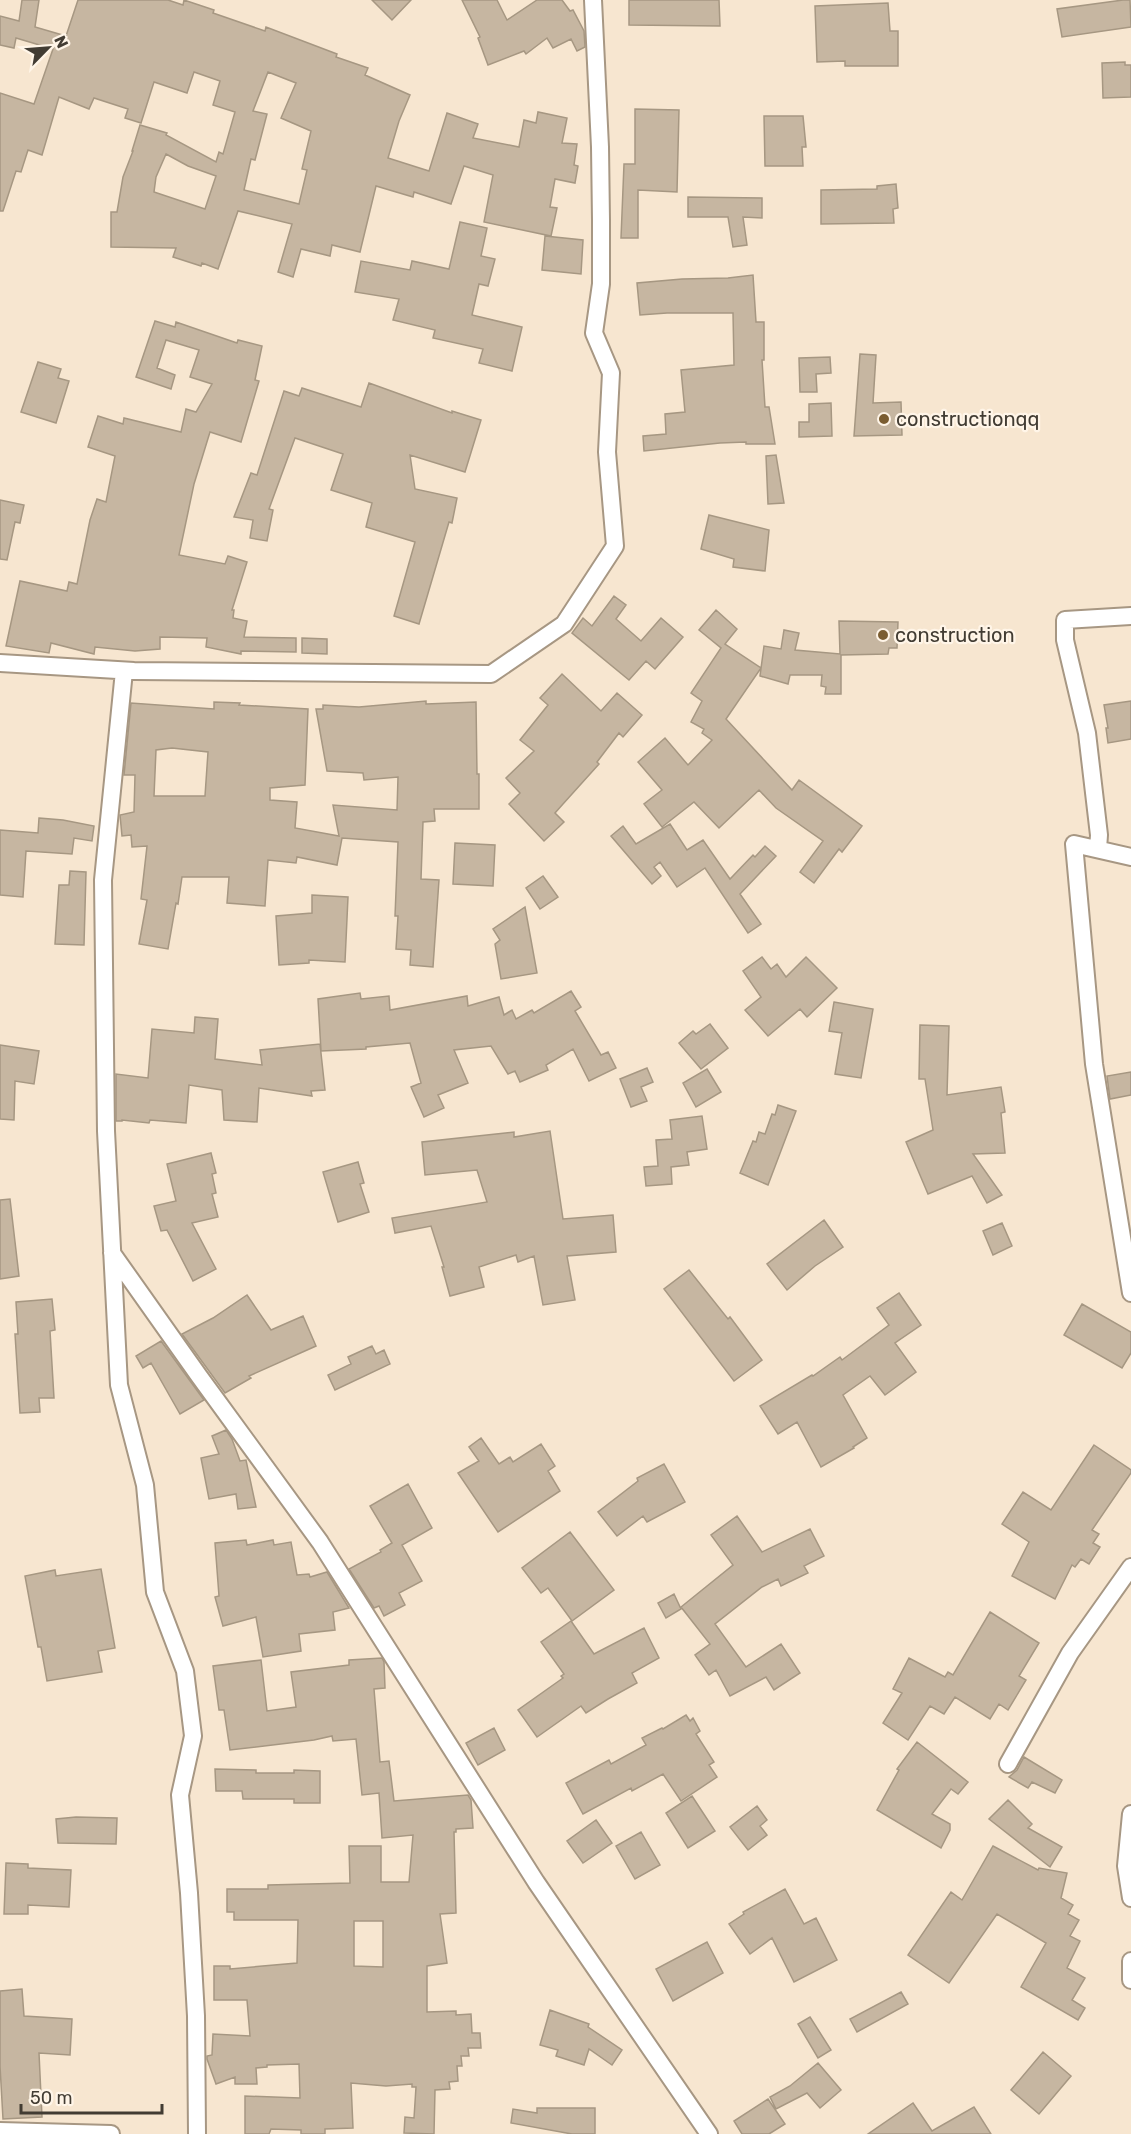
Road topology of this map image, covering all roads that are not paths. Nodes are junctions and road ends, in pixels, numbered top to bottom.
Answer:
1 (593, 0) edge
2 (1131, 616) edge
3 (0, 663) edge
4 (124, 671) junction
5 (1098, 849) junction
6 (1131, 857) edge
7 (112, 1252) junction
8 (1131, 1293) edge
9 (1131, 1567) edge
10 (1008, 1764) dead end
11 (1131, 1814) edge
12 (1131, 1898) edge
13 (1131, 1961) edge
14 (1131, 1975) edge
15 (1131, 1980) edge
16 (0, 2131) edge
17 (111, 2134) edge
18 (197, 2134) edge
19 (709, 2134) edge

1 - 4 street
2 - 5 street
3 - 4 street
4 - 7 street
5 - 6 street
5 - 8 street
7 - 18 street
7 - 19 street
9 - 10 street
11 - 12 street
13 - 14 street
14 - 15 street
16 - 17 street

